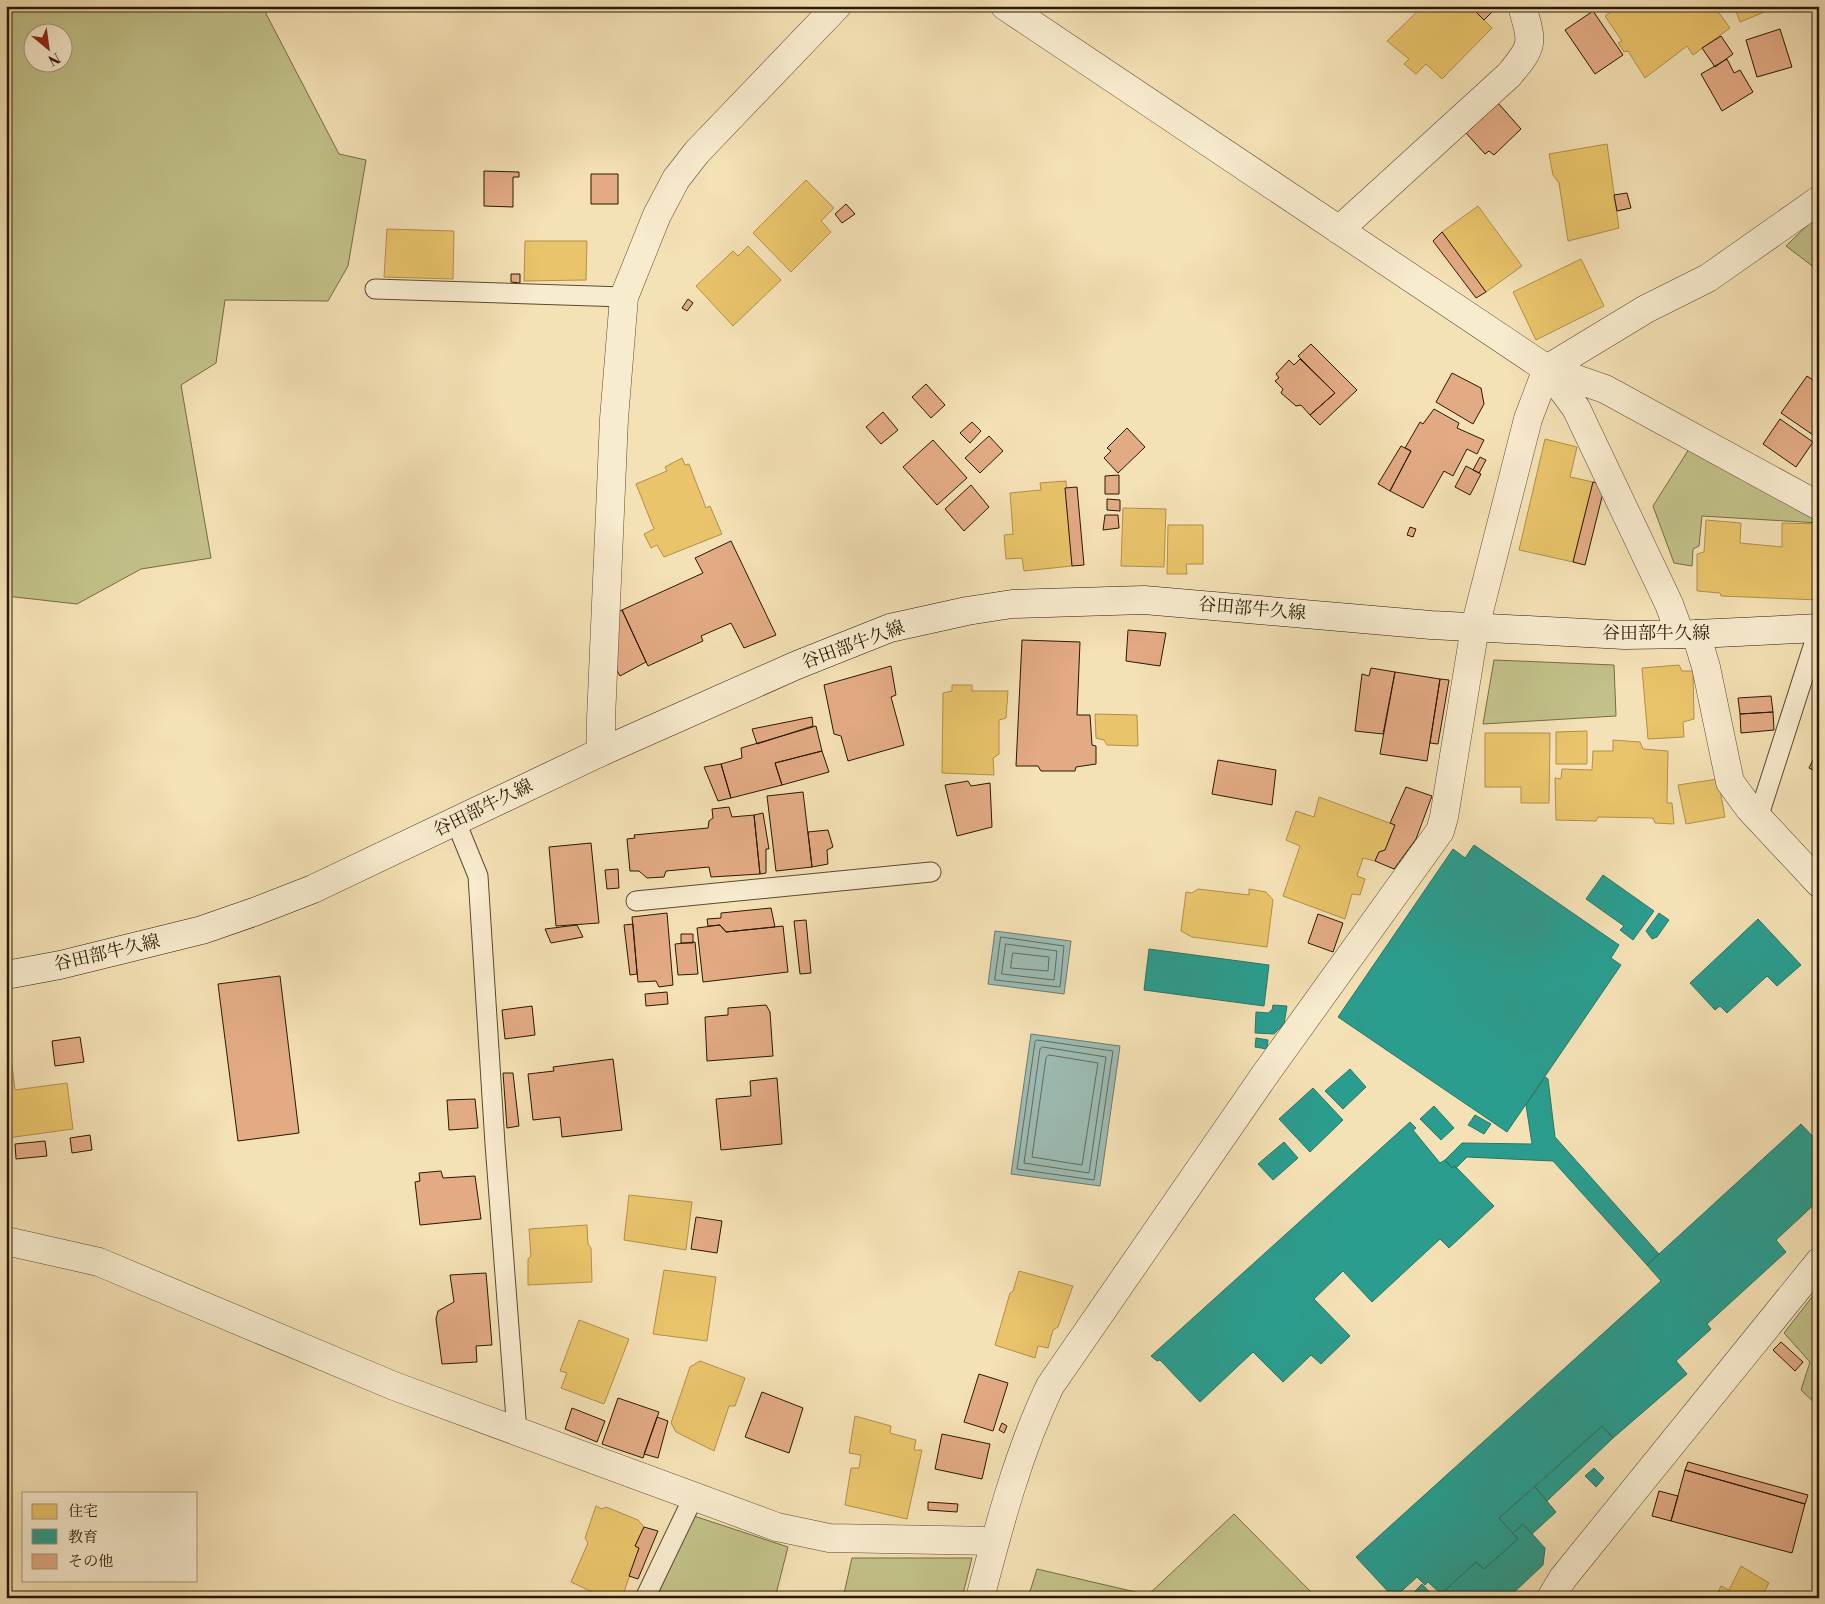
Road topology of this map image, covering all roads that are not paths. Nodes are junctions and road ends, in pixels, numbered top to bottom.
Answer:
1 (837, 6) edge
2 (1005, 6) edge
3 (1522, 6) edge
4 (1819, 200) edge
5 (1339, 230) junction
6 (375, 289) dead end
7 (624, 297) junction
8 (1547, 369) junction
9 (1819, 506) edge
10 (1475, 628) junction
11 (1819, 628) edge
12 (1688, 634) junction
13 (601, 752) junction
14 (1758, 818) junction
15 (456, 822) junction
16 (931, 872) dead end
17 (1819, 883) edge
18 (636, 900) dead end
19 (6, 975) edge
20 (6, 1241) edge
21 (1819, 1262) edge
22 (518, 1432) junction
23 (694, 1496) junction
24 (995, 1541) junction
25 (645, 1598) edge
26 (980, 1598) edge
27 (1551, 1598) edge

1 - 7 street
2 - 5 street
3 - 5 street
4 - 8 street
5 - 8 street
6 - 7 lane
7 - 13 street
8 - 9 street
8 - 10 street
8 - 12 street
10 - 12 street, 谷田部牛久線
10 - 13 street, 谷田部牛久線
10 - 24 street
11 - 12 street, 谷田部牛久線
11 - 14 lane
12 - 14 street
13 - 15 street, 谷田部牛久線
14 - 17 street
15 - 19 street, 谷田部牛久線
15 - 22 lane
16 - 18 lane
20 - 22 street
21 - 27 street
22 - 23 street
23 - 24 street
23 - 25 lane
24 - 26 street

